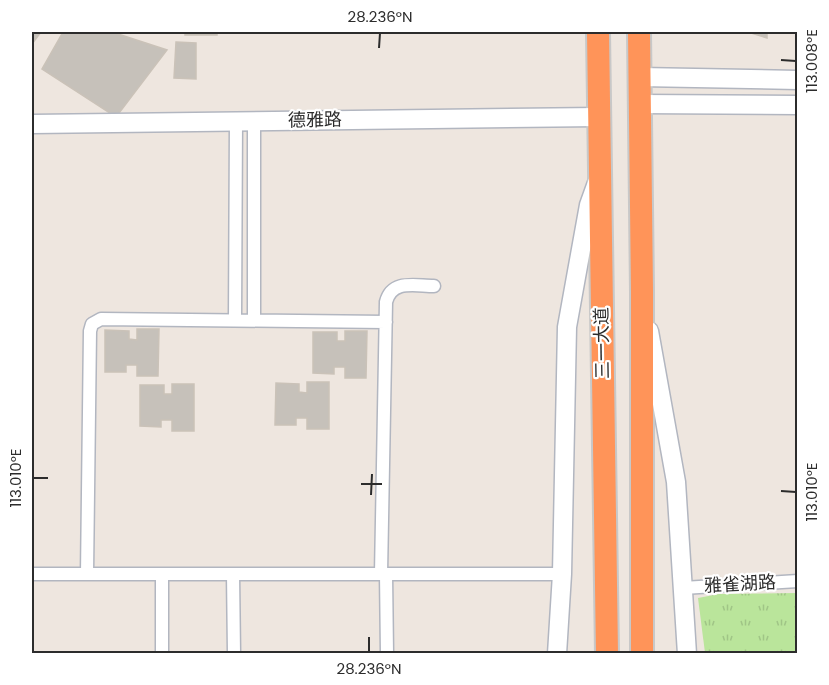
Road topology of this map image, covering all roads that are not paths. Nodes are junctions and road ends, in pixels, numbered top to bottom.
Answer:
1 (598, 32) edge
2 (639, 32) edge
3 (639, 77) junction
4 (798, 80) edge
5 (639, 104) junction
6 (798, 105) edge
7 (599, 122) junction
8 (32, 124) edge
9 (245, 124) junction
10 (32, 133) edge
11 (599, 176) junction
12 (434, 286) dead end
13 (642, 292) junction
14 (235, 320) junction
15 (254, 320) junction
16 (386, 322) junction
17 (605, 545) junction
18 (32, 574) edge
19 (87, 574) junction
20 (162, 574) junction
21 (233, 574) junction
22 (384, 574) junction
23 (562, 574) junction
24 (798, 581) edge
25 (683, 588) junction
26 (162, 654) edge
27 (234, 654) edge
28 (387, 654) edge
29 (557, 654) edge
30 (591, 654) edge
31 (607, 654) edge
32 (644, 654) edge
33 (687, 654) edge

1 - 7 highway, 三一大道
2 - 3 highway
3 - 4 street
3 - 5 highway
5 - 6 street
5 - 13 highway
7 - 9 street, 德雅路
7 - 11 highway, 三一大道
8 - 9 street, 德雅路
9 - 10 street, 德雅路
9 - 14 street
9 - 15 street
11 - 17 highway, 三一大道
11 - 23 street
12 - 16 street
13 - 25 street
13 - 32 highway
14 - 15 street
14 - 19 street
15 - 16 street
16 - 22 street
17 - 30 highway
17 - 31 highway, 三一大道
18 - 19 street
19 - 20 street
20 - 21 street
20 - 26 street
21 - 22 street
21 - 27 street
22 - 23 street
22 - 28 street
23 - 29 street
24 - 25 street, 雅雀湖路
25 - 33 street

